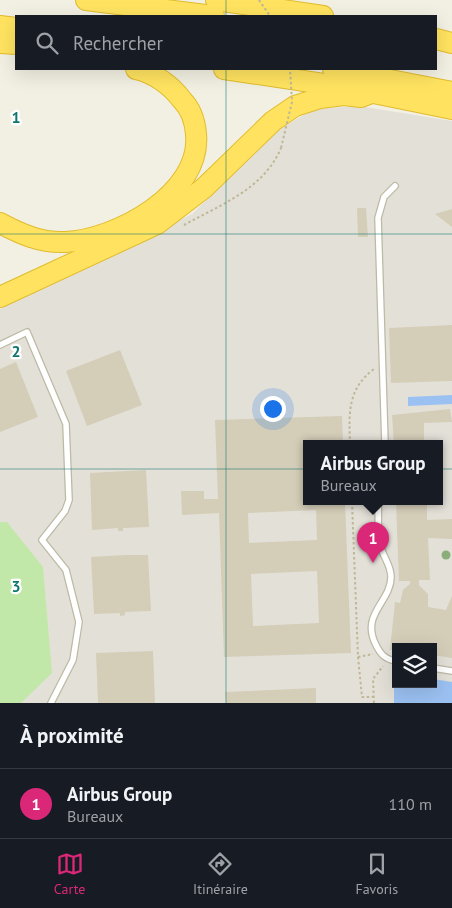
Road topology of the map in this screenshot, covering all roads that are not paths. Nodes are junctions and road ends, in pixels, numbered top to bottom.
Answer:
1 (86, 0) edge
2 (216, 0) edge
3 (246, 1) edge
4 (206, 15) edge
5 (318, 15) edge
6 (0, 26) edge
7 (15, 28) edge
8 (437, 39) edge
9 (0, 43) edge
10 (452, 43) edge
11 (15, 44) edge
12 (437, 52) edge
13 (452, 56) edge
14 (138, 70) edge
15 (231, 70) edge
16 (338, 70) edge
17 (374, 92) junction
18 (452, 92) edge
19 (452, 109) edge
20 (395, 186) dead end
21 (0, 223) edge
22 (0, 297) edge
23 (0, 345) edge
24 (385, 440) edge
25 (378, 505) edge
26 (392, 661) edge
27 (437, 669) edge
28 (452, 671) edge
29 (51, 703) edge

1 - 4 highway
2 - 3 highway
3 - 5 highway
6 - 7 highway
8 - 10 highway
9 - 11 highway
12 - 13 highway
14 - 21 highway
15 - 17 highway
16 - 18 highway
17 - 19 highway
17 - 22 highway
20 - 24 lane
23 - 29 lane
25 - 26 lane
27 - 28 lane

